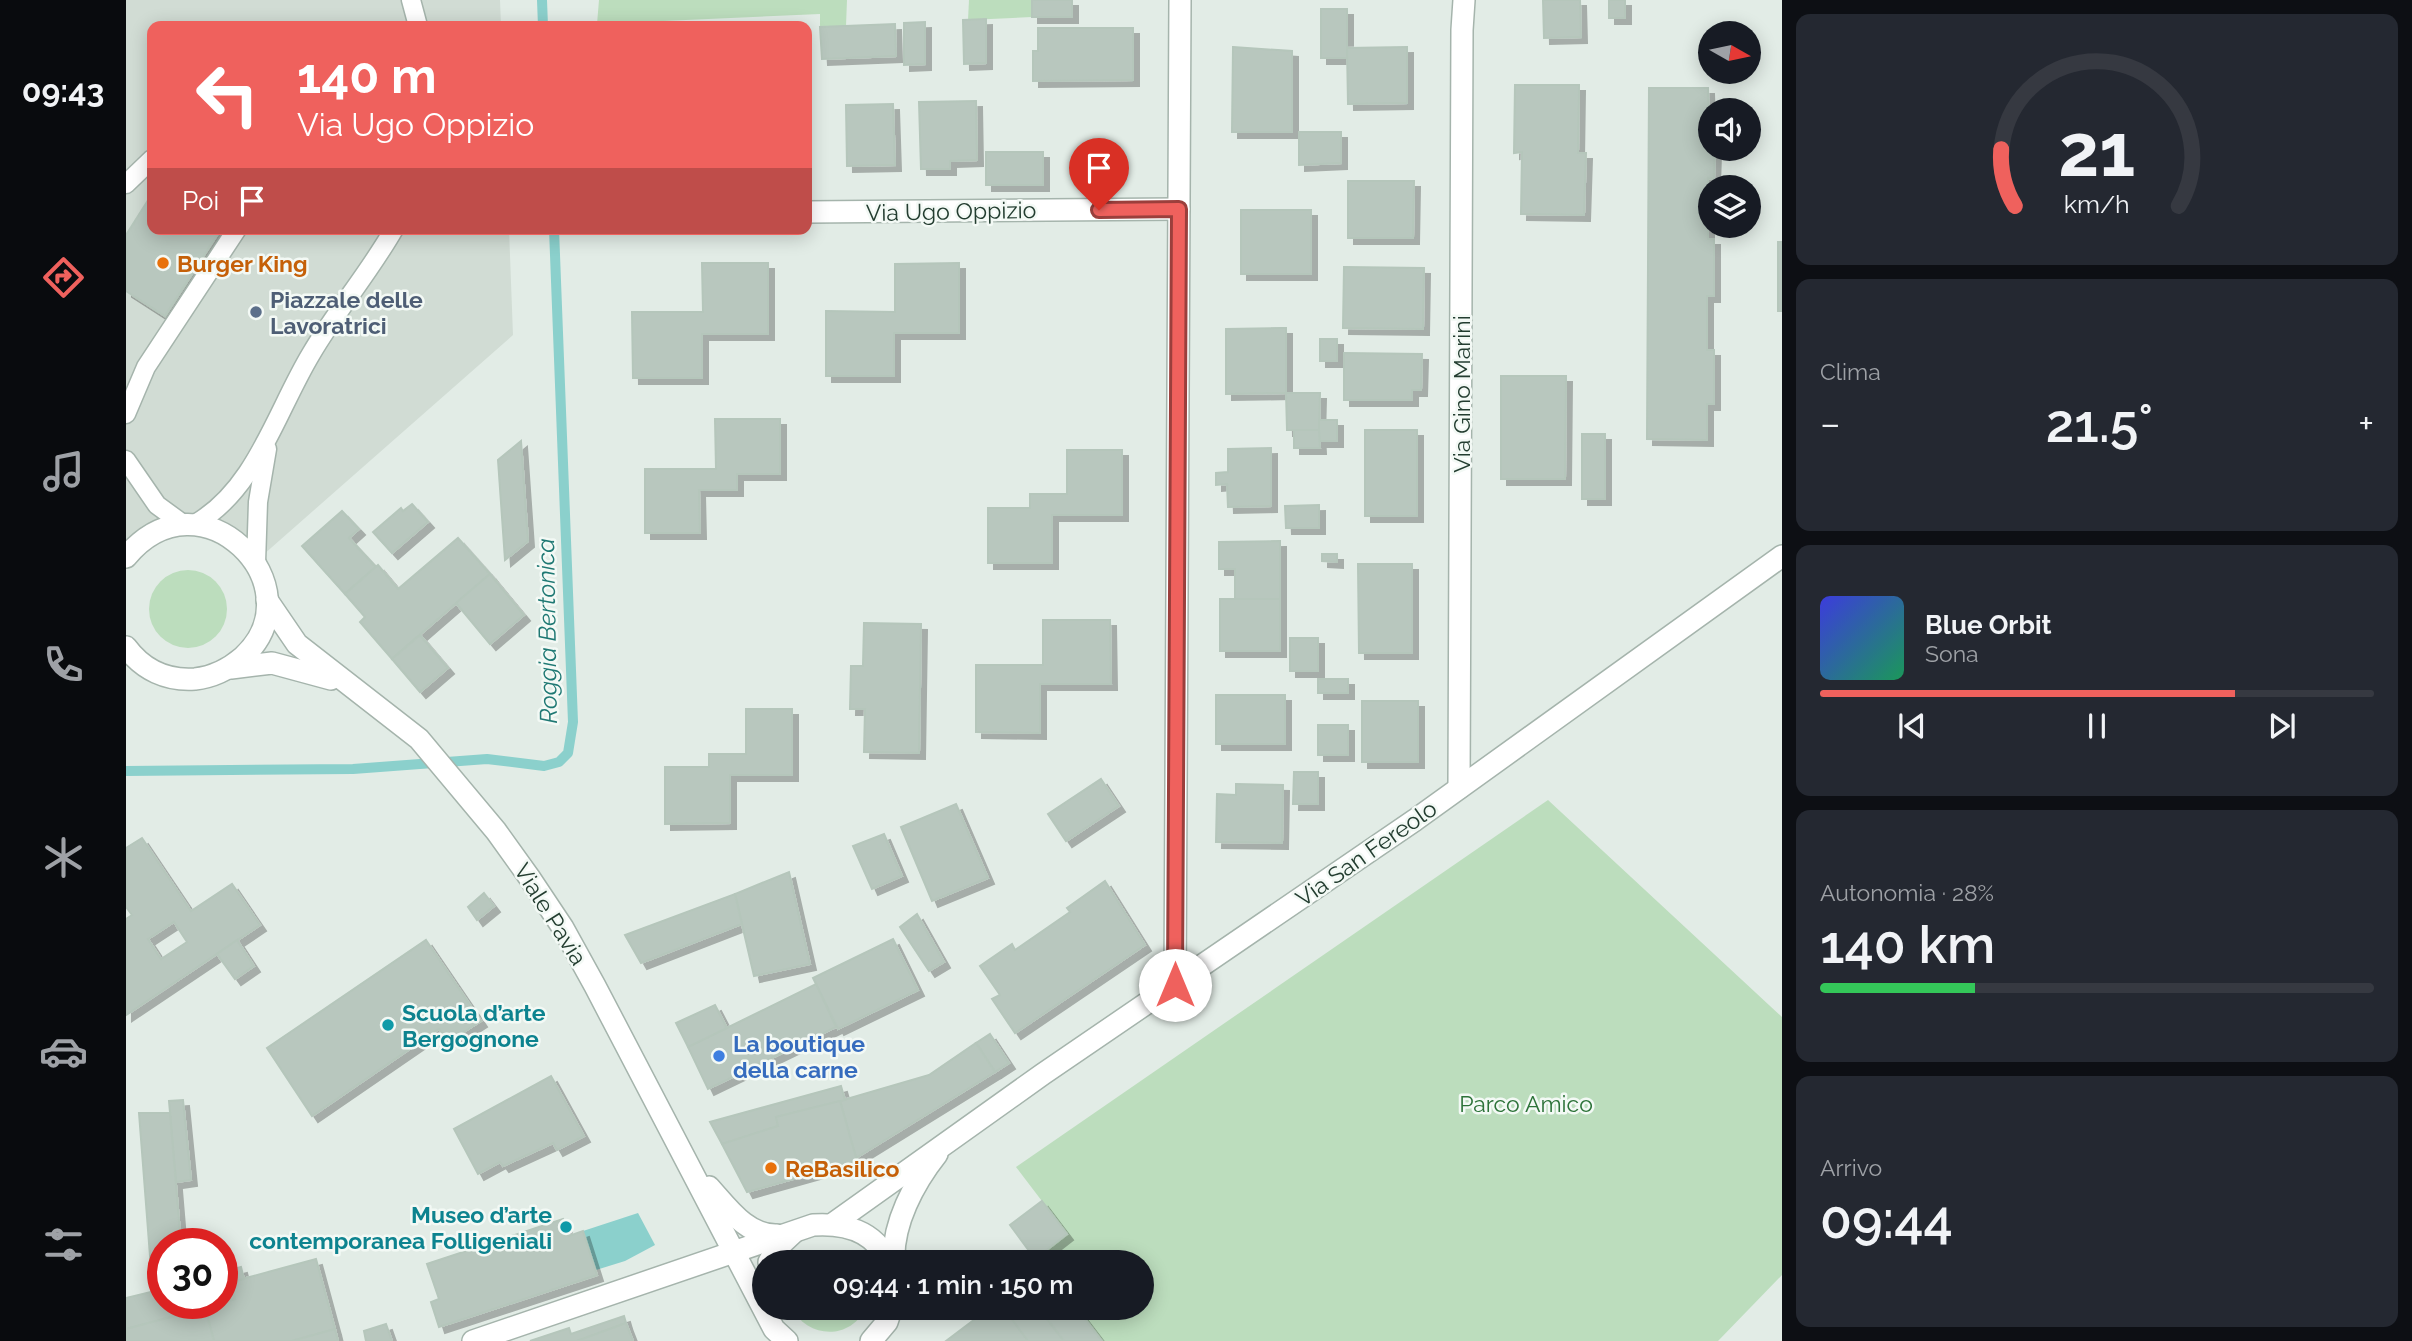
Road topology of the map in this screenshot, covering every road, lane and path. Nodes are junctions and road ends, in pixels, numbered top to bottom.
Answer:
1 (411, 0) edge
2 (1180, 0) edge
3 (1464, 0) edge
4 (417, 21) edge
5 (147, 164) edge
6 (126, 184) edge
7 (1179, 209) junction
8 (812, 212) edge
9 (233, 235) edge
10 (390, 235) edge
11 (126, 414) edge
12 (274, 422) junction
13 (126, 460) edge
14 (189, 524) junction
15 (1782, 556) edge
16 (126, 557) edge
17 (256, 563) junction
18 (267, 600) junction
19 (126, 647) edge
20 (231, 668) junction
21 (155, 673) junction
22 (126, 674) edge
23 (361, 692) junction
24 (1459, 788) junction
25 (1175, 985) junction
26 (944, 1144) junction
27 (694, 1170) junction
28 (834, 1223) junction
29 (787, 1234) junction
30 (776, 1250) edge
31 (881, 1250) edge
32 (893, 1250) edge
33 (733, 1251) junction
34 (752, 1285) edge
35 (770, 1320) edge
36 (886, 1323) edge
37 (473, 1341) edge
38 (787, 1341) edge
39 (871, 1341) edge

1 - 4 lane
2 - 7 street
3 - 24 street, Via Gino Marini
5 - 6 lane
7 - 8 street, Via Ugo Oppizio
7 - 25 street
9 - 11 lane
10 - 12 lane
12 - 14 lane
12 - 17 lane
13 - 14 lane
14 - 16 street
14 - 17 street
15 - 24 street, Via San Fereolo
17 - 18 street
18 - 20 street
18 - 23 street, Viale Pavia
19 - 21 street
20 - 21 street, Viale Pavia
20 - 23 street, Viale Pavia
21 - 22 street, Viale Pavia
23 - 27 street, Viale Pavia
24 - 25 street, Via San Fereolo
25 - 26 street, Via San Fereolo
26 - 28 street, Via San Fereolo
26 - 32 street, Via San Fereolo
27 - 29 street, Viale Pavia
27 - 33 street, Viale Pavia
28 - 29 street, Via San Fereolo
28 - 31 street, Via San Fereolo
29 - 30 street
29 - 33 street, Via San Fereolo
33 - 34 street, Viale Pavia
33 - 37 street, Via San Fereolo
35 - 38 street, Viale Pavia
36 - 39 street

